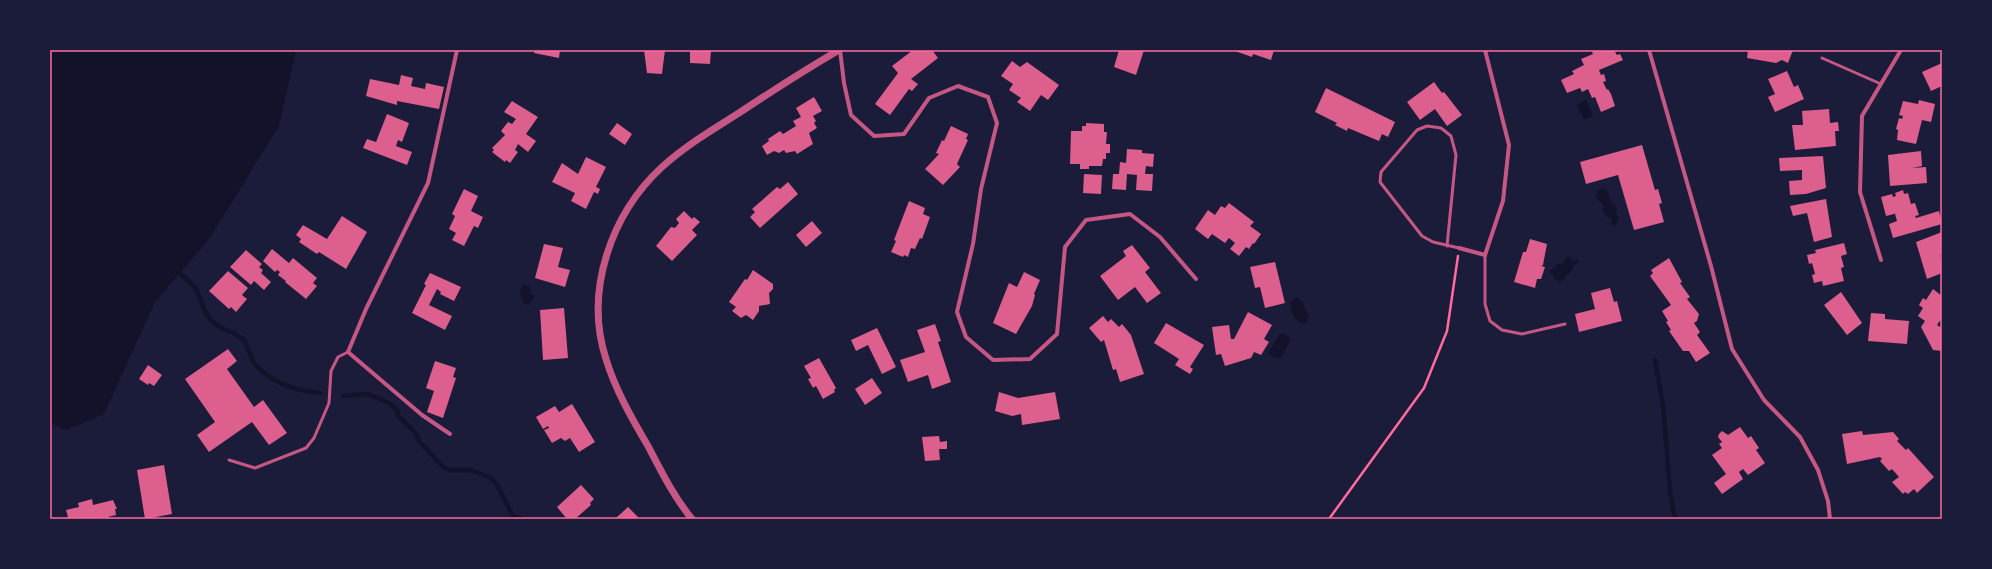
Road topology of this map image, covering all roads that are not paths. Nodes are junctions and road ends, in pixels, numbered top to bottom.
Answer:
1 (457, 50) edge
2 (840, 50) edge
3 (1485, 50) edge
4 (1649, 50) edge
5 (1901, 50) edge
6 (1822, 58) dead end
7 (1880, 84) junction
8 (1447, 246) junction
9 (1460, 248) joint
10 (1485, 255) junction
11 (1881, 260) dead end
12 (1196, 279) dead end
13 (1565, 324) dead end
14 (348, 352) junction
15 (450, 434) dead end
16 (229, 460) dead end
17 (692, 519) edge
18 (1830, 519) edge

1 - 14 street
2 - 12 street
2 - 17 street
3 - 10 street
4 - 18 street
5 - 7 street
6 - 7 lane
7 - 11 street
8 - 8 lane
8 - 9 lane
9 - 10 street
10 - 13 lane
14 - 15 street
14 - 16 lane

